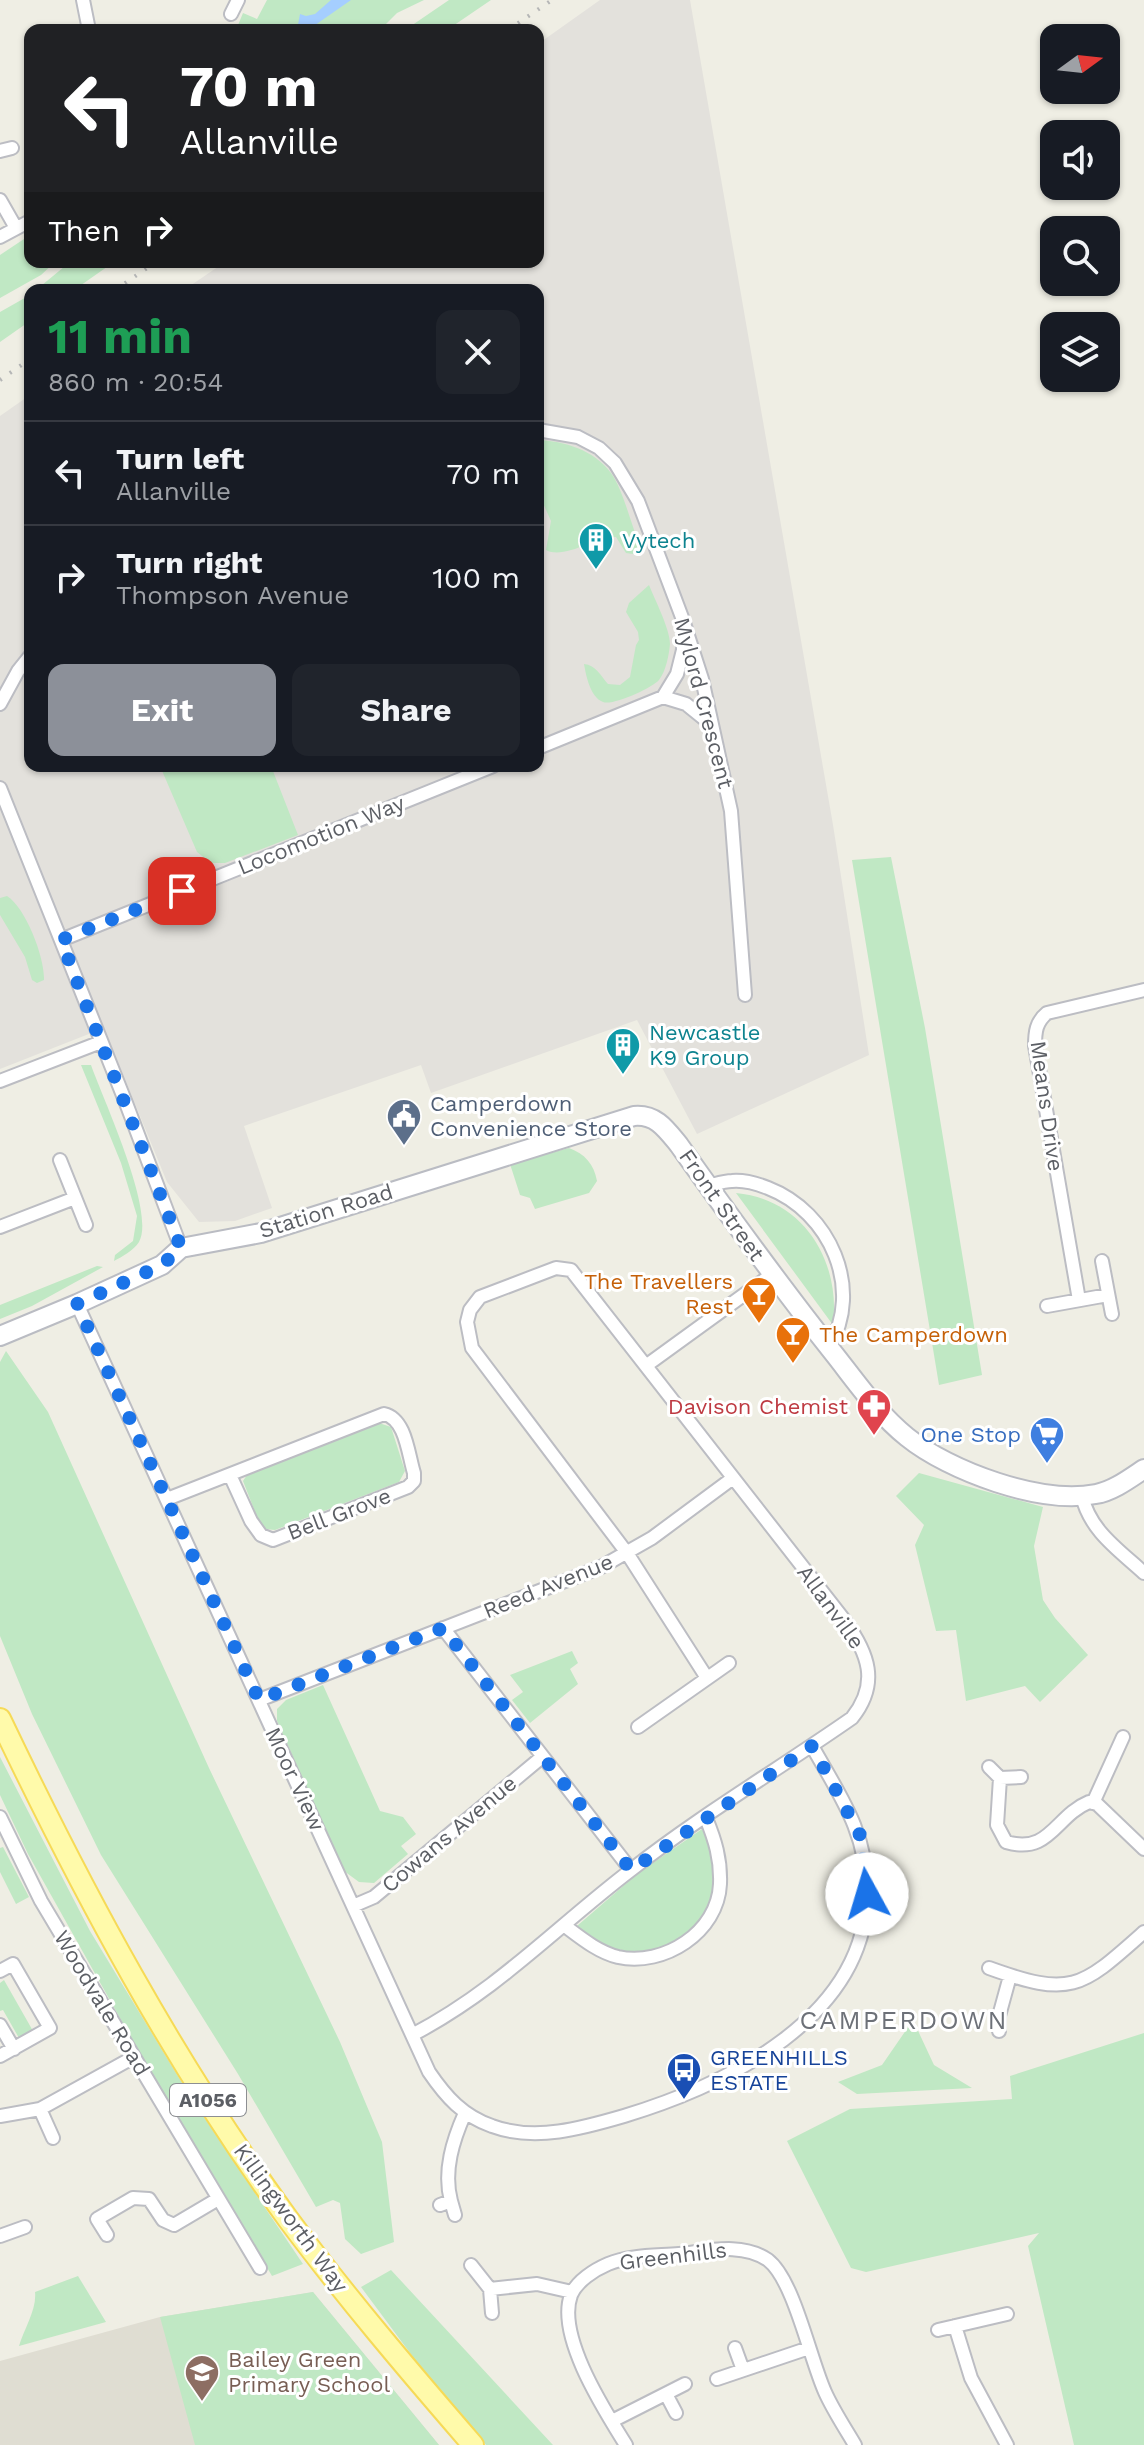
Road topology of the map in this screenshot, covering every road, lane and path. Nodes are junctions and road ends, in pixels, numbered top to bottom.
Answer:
1 (83, 0) edge
2 (238, 0) edge
3 (231, 14) dead end
4 (88, 24) edge
5 (0, 200) edge
6 (24, 224) edge
7 (16, 228) junction
8 (0, 237) edge
9 (544, 431) edge
10 (683, 620) junction
11 (24, 664) edge
12 (663, 697) junction
13 (0, 704) edge
14 (712, 725) junction
15 (544, 746) edge
16 (478, 772) edge
17 (0, 788) edge
18 (61, 940) junction
19 (1144, 990) edge
20 (745, 995) dead end
21 (101, 1042) junction
22 (0, 1081) edge
23 (662, 1124) joint
24 (60, 1160) dead end
25 (708, 1186) junction
26 (75, 1198) junction
27 (86, 1225) dead end
28 (0, 1227) edge
29 (181, 1248) junction
30 (1102, 1261) dead end
31 (771, 1275) junction
32 (1108, 1295) junction
33 (1079, 1300) junction
34 (77, 1304) junction
35 (1047, 1306) dead end
36 (1112, 1314) dead end
37 (0, 1336) edge
38 (829, 1347) junction
39 (647, 1365) junction
40 (1144, 1469) edge
41 (230, 1475) junction
42 (733, 1478) junction
43 (1082, 1496) junction
44 (167, 1499) junction
45 (627, 1553) junction
46 (1144, 1573) edge
47 (443, 1628) junction
48 (729, 1663) dead end
49 (707, 1678) junction
50 (259, 1700) junction
51 (0, 1719) edge
52 (638, 1727) dead end
53 (1123, 1737) dead end
54 (812, 1746) junction
55 (542, 1757) junction
56 (989, 1767) dead end
57 (1021, 1777) dead end
58 (1000, 1778) junction
59 (1093, 1803) junction
60 (706, 1818) junction
61 (2, 1826) edge
62 (1006, 1842) junction
63 (1144, 1849) edge
64 (996, 1852) dead end
65 (631, 1870) junction
66 (867, 1894) junction
67 (887, 1895) dead end
68 (353, 1906) junction
69 (565, 1926) junction
70 (1144, 1932) edge
71 (989, 1968) dead end
72 (0, 1971) edge
73 (1010, 1976) junction
74 (0, 2025) edge
75 (999, 2031) dead end
76 (412, 2035) junction
77 (14, 2049) junction
78 (0, 2056) edge
79 (134, 2057) junction
80 (40, 2109) junction
81 (465, 2113) junction
82 (0, 2116) edge
83 (53, 2138) dead end
84 (218, 2199) junction
85 (455, 2215) dead end
86 (25, 2227) dead end
87 (107, 2235) dead end
88 (0, 2236) edge
89 (471, 2265) dead end
90 (260, 2268) dead end
91 (490, 2289) junction
92 (572, 2292) junction
93 (492, 2313) dead end
94 (1007, 2314) dead end
95 (955, 2326) junction
96 (938, 2330) dead end
97 (735, 2348) dead end
98 (809, 2348) junction
99 (743, 2370) junction
100 (717, 2379) dead end
101 (685, 2384) dead end
102 (666, 2394) junction
103 (676, 2413) dead end
104 (612, 2421) junction
105 (473, 2445) edge
106 (626, 2445) edge
107 (855, 2445) edge
108 (1007, 2445) edge

1 - 4 street
2 - 3 street
5 - 7 street
6 - 7 street
7 - 8 street
9 - 10 street, Mylord Crescent
10 - 12 street
10 - 14 street, Mylord Crescent
11 - 13 street
12 - 14 street
12 - 15 street
14 - 20 street, Mylord Crescent
16 - 18 street, Locomotion Way
17 - 18 street
18 - 21 street
19 - 33 street, Means Drive
21 - 22 street
21 - 29 street
23 - 25 main road, Front Street
23 - 29 main road, Station Road
24 - 26 street
25 - 31 main road, Front Street
25 - 38 street
26 - 27 street
26 - 28 street
29 - 34 main road, Station Road
30 - 32 street
31 - 38 main road, Front Street
31 - 39 street
32 - 33 street
32 - 36 street
33 - 35 street
34 - 37 main road, Station Road
34 - 44 street, Moor View
38 - 43 main road, Front Street
39 - 42 street, Allanville
39 - 45 street, Allanville
40 - 43 main road
41 - 41 street, Bell Grove
41 - 44 street
42 - 45 street, Reed Avenue
42 - 54 street, Allanville
43 - 46 street
44 - 50 street, Moor View
45 - 47 street, Reed Avenue
45 - 49 street
47 - 50 street, Reed Avenue
47 - 55 street
48 - 49 street
49 - 52 street
50 - 68 street, Moor View
51 - 105 main road, Killingworth Way / A1056
53 - 59 street
54 - 60 street, Allanville
54 - 66 street, Moor View
55 - 65 street
55 - 68 street, Cowans Avenue
56 - 58 street
57 - 58 street
58 - 62 street
59 - 62 street
59 - 63 street
60 - 65 street, Allanville
60 - 69 street
61 - 79 street, Woodvale Road
62 - 64 street
65 - 69 street, Allanville
66 - 67 street
66 - 81 street, Moor View
68 - 76 street, Moor View
69 - 76 street, Allanville
70 - 73 street
71 - 73 street
72 - 77 street
73 - 75 street
74 - 77 street
76 - 81 street, Moor View
77 - 78 street
79 - 80 street
79 - 84 street, Woodvale Road
80 - 82 street
80 - 83 street
81 - 85 street
84 - 87 street
84 - 90 street, Woodvale Road
86 - 88 street
89 - 91 street
91 - 92 street
91 - 93 street
92 - 98 street, Greenhills
92 - 104 street
94 - 95 street
95 - 96 street
95 - 108 street
97 - 99 street
98 - 99 street
98 - 107 street, Greenhills
99 - 100 street
101 - 102 street
102 - 103 street
102 - 104 street
104 - 106 street

